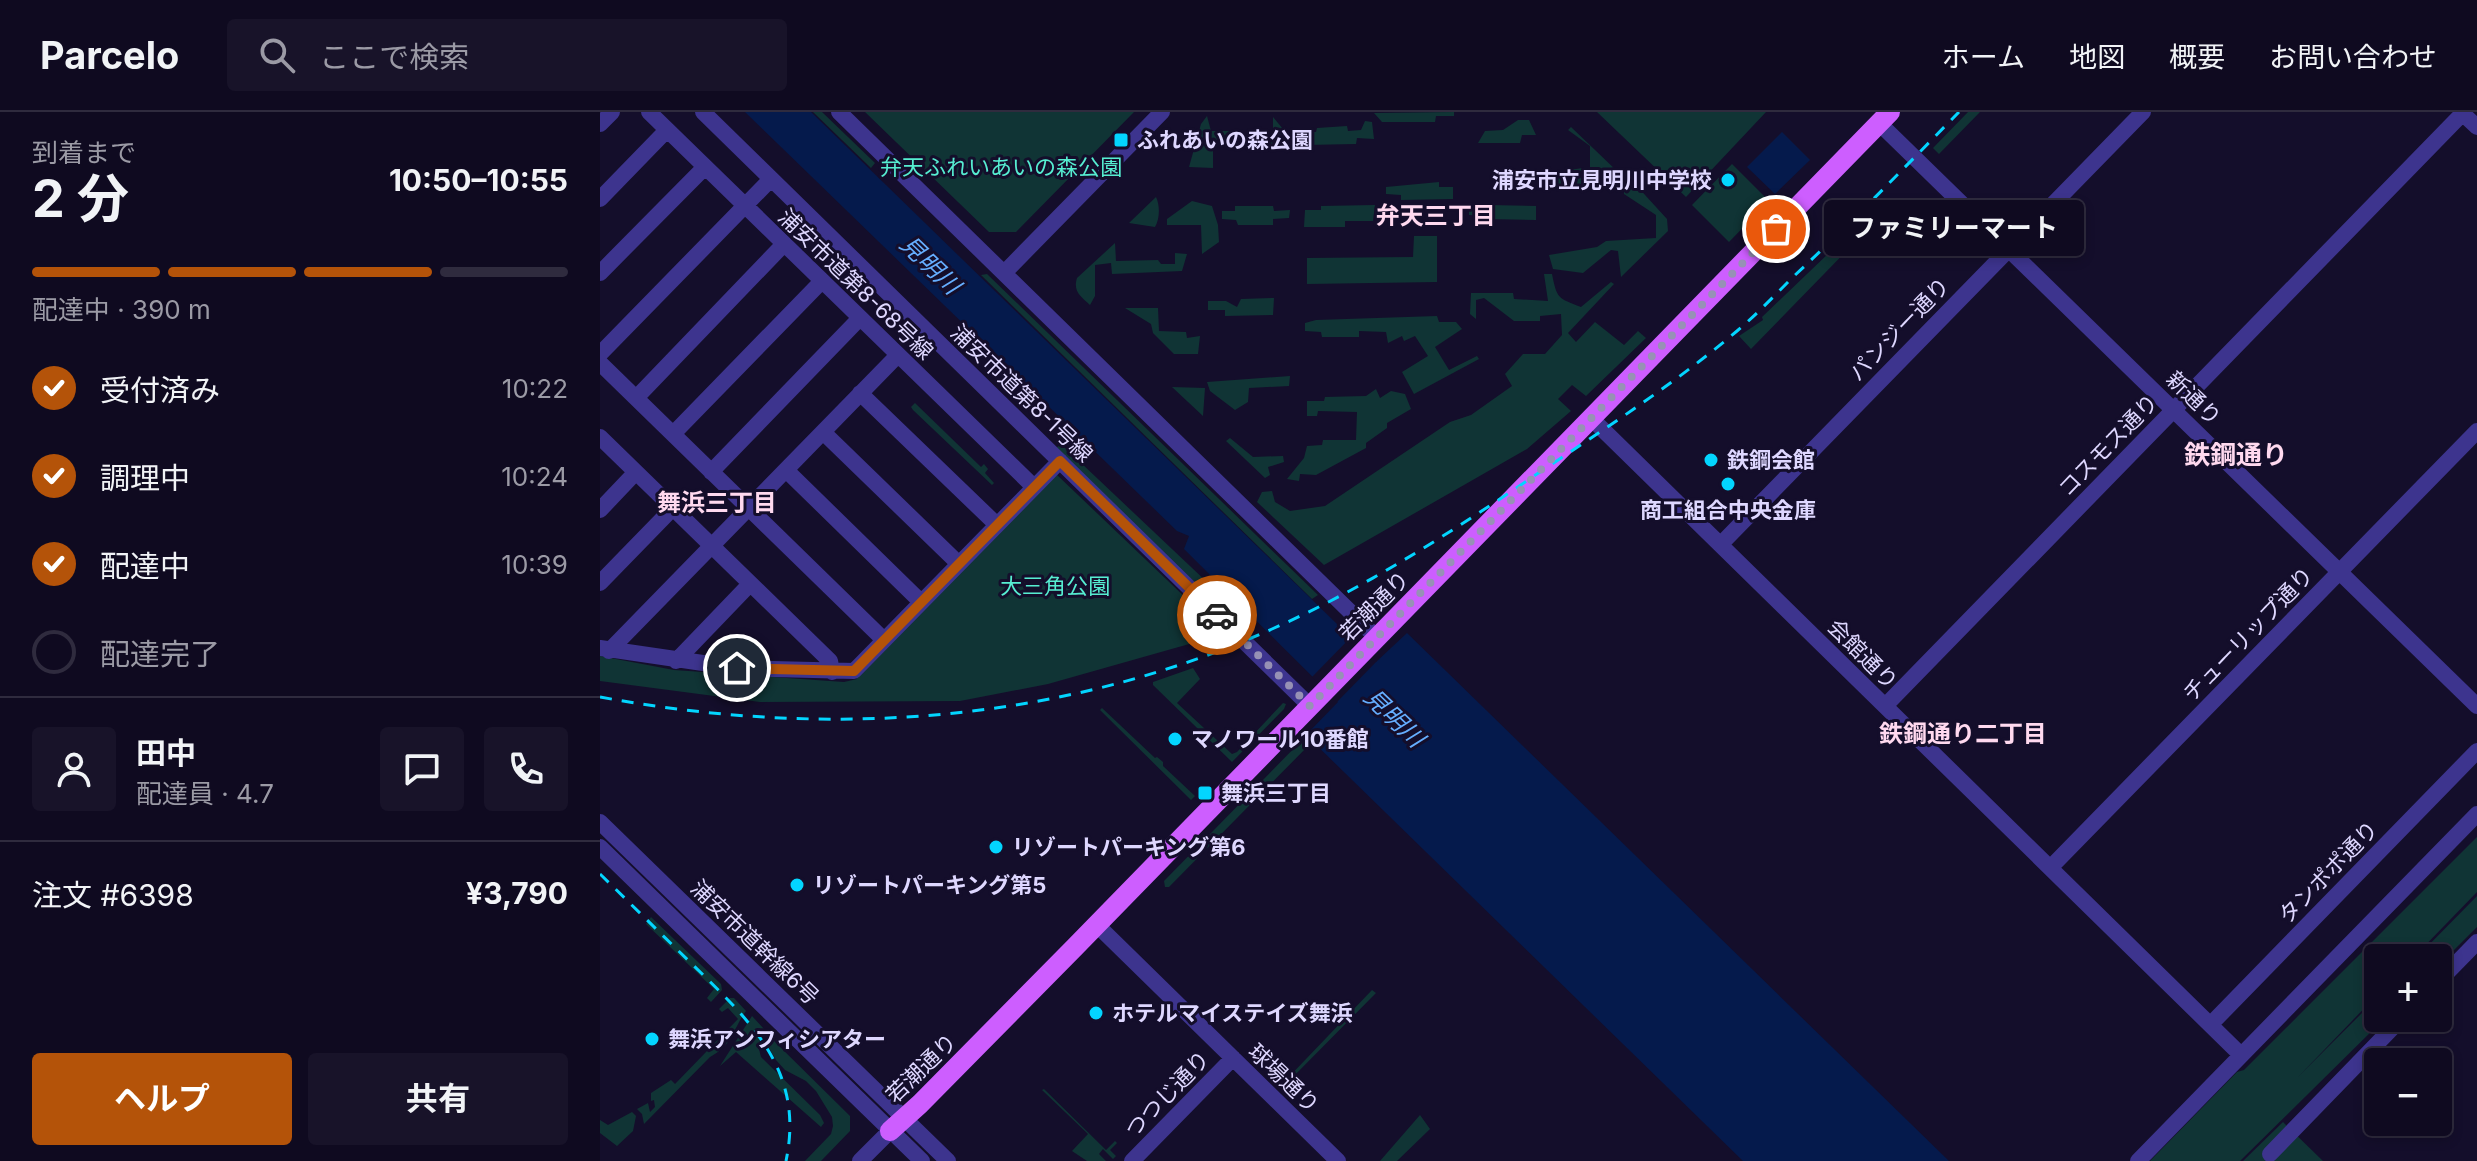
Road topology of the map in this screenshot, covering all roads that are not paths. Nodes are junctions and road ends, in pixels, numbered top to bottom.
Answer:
1 (612, 112) edge
2 (649, 112) edge
3 (703, 112) edge
4 (839, 112) edge
5 (1162, 112) edge
6 (2143, 112) edge
7 (2462, 112) edge
8 (1885, 117) edge
9 (600, 124) edge
10 (2477, 127) edge
11 (667, 130) junction
12 (705, 167) junction
13 (771, 179) junction
14 (600, 199) edge
15 (745, 206) junction
16 (784, 244) junction
17 (2009, 248) junction
18 (600, 273) edge
19 (1004, 273) junction
20 (822, 281) junction
21 (860, 318) junction
22 (600, 354) edge
23 (898, 355) junction
24 (600, 363) edge
25 (860, 393) junction
26 (636, 398) junction
27 (2175, 409) junction
28 (1591, 418) junction
29 (2477, 431) edge
30 (823, 432) junction
31 (673, 434) junction
32 (600, 437) edge
33 (1060, 461) junction
34 (786, 470) junction
35 (636, 472) junction
36 (711, 472) junction
37 (1034, 487) junction
38 (673, 508) junction
39 (749, 508) junction
40 (600, 510) edge
41 (997, 525) junction
42 (1721, 544) junction
43 (712, 546) junction
44 (959, 564) junction
45 (2340, 571) junction
46 (600, 583) edge
47 (750, 584) junction
48 (921, 602) junction
49 (884, 640) junction
50 (1372, 643) junction
51 (604, 650) edge
52 (676, 661) junction
53 (832, 672) junction
54 (1317, 698) junction
55 (1885, 706) junction
56 (2477, 706) edge
57 (2477, 751) edge
58 (2477, 814) edge
59 (600, 822) edge
60 (600, 847) edge
61 (2051, 867) junction
62 (1097, 925) junction
63 (2477, 942) edge
64 (2452, 968) edge
65 (2211, 1024) junction
66 (2388, 1032) edge
67 (2241, 1055) junction
68 (1233, 1058) junction
69 (897, 1125) junction
70 (2270, 1154) dead end
71 (860, 1161) edge
72 (922, 1161) edge
73 (948, 1161) edge
74 (1132, 1161) edge
75 (1338, 1161) edge
76 (2138, 1161) edge

1 - 9 street
2 - 11 street, 浦安市道第8-68号線
3 - 13 street, 浦安市道第8-1号線
4 - 19 street
5 - 19 street
6 - 17 street, パンジー通り
7 - 10 street
7 - 27 street, コスモス通り
8 - 17 street, 新通り
8 - 28 main road, 若潮通り
11 - 12 street, 浦安市道第8-68号線
11 - 14 street
12 - 15 street, 浦安市道第8-68号線
12 - 18 street
13 - 15 street
13 - 33 street, 浦安市道第8-1号線
15 - 16 street, 浦安市道第8-68号線
15 - 22 street
16 - 20 street, 浦安市道第8-68号線
16 - 26 street
17 - 27 street, 新通り
17 - 42 street, パンジー通り
19 - 50 street
20 - 21 street, 浦安市道第8-68号線
20 - 31 street
21 - 23 street, 浦安市道第8-68号線
21 - 36 street
23 - 25 street
23 - 37 street, 浦安市道第8-68号線
24 - 26 street
25 - 30 street
25 - 41 street
26 - 31 street
27 - 45 street, 新通り
27 - 55 street, コスモス通り
28 - 42 street, 会館通り
28 - 50 main road, 若潮通り
29 - 45 street, チューリップ通り
30 - 34 street
30 - 44 street
31 - 36 street
32 - 35 street
33 - 37 street
33 - 54 street, 浦安市道第8-1号線
34 - 39 street
34 - 48 street
35 - 38 street
35 - 40 street
36 - 39 street
37 - 41 street
38 - 43 street
38 - 46 street
39 - 43 street
39 - 49 street
41 - 44 street
42 - 55 street, 会館通り
43 - 47 street
43 - 51 street
44 - 48 street
45 - 56 street, 新通り
45 - 61 street, チューリップ通り
47 - 52 street
47 - 53 street
48 - 49 street
49 - 53 street
50 - 54 main road, 若潮通り
51 - 52 street
52 - 53 street
54 - 62 main road, 若潮通り
55 - 61 street, 会館通り
57 - 65 street, タンポポ通り
58 - 67 street
59 - 69 street, 浦安市道幹線6号
60 - 69 street, 浦安市道幹線6号
61 - 65 street, 会館通り
62 - 68 street, 球場通り
62 - 69 main road, 若潮通り
63 - 64 street
65 - 67 street, 会館通り
66 - 70 street
67 - 76 street
68 - 74 street, つつじ通り
68 - 75 street, 球場通り
69 - 71 street
69 - 72 street, 浦安市道幹線6号
69 - 73 street, 浦安市道幹線6号

